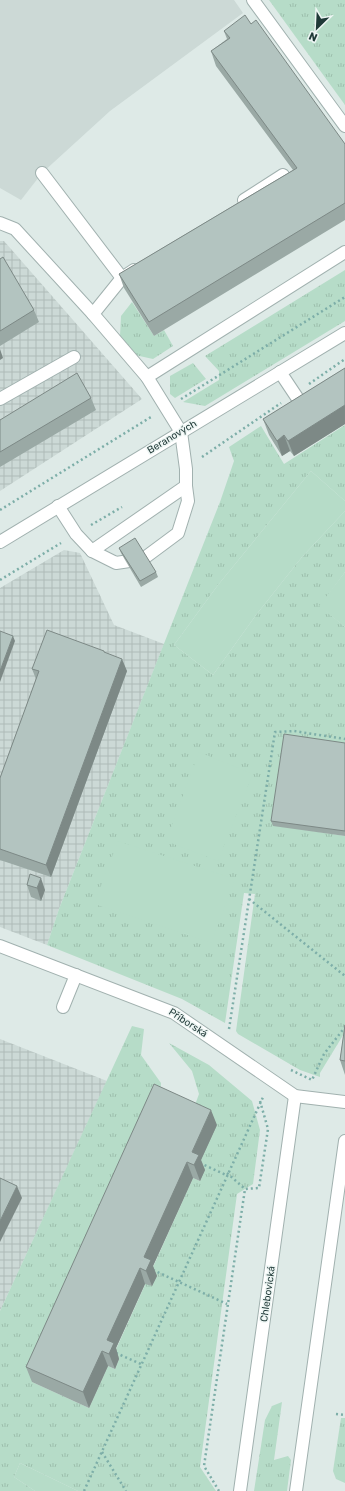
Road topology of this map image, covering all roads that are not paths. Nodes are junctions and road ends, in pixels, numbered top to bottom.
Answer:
1 (253, 0) edge
2 (345, 126) edge
3 (42, 173) dead end
4 (283, 175) edge
5 (236, 205) edge
6 (0, 223) edge
7 (345, 252) edge
8 (142, 266) edge
9 (122, 278) junction
10 (93, 314) junction
11 (345, 333) edge
12 (74, 357) dead end
13 (280, 372) junction
14 (147, 377) junction
15 (314, 397) edge
16 (0, 399) edge
17 (302, 405) junction
18 (291, 412) edge
19 (181, 432) junction
20 (186, 486) junction
21 (58, 506) junction
22 (0, 542) edge
23 (92, 551) junction
24 (0, 946) edge
25 (76, 975) junction
26 (63, 1007) dead end
27 (295, 1096) junction
28 (345, 1102) edge
29 (345, 1141) edge
30 (240, 1491) edge
31 (296, 1491) edge

1 - 2 street
3 - 9 street
4 - 5 street
6 - 10 street
7 - 14 street
8 - 9 street
9 - 10 street
10 - 14 street
11 - 13 street, Beranových
12 - 16 street
13 - 17 street
13 - 19 street, Beranových
14 - 19 street
15 - 17 street
17 - 18 street
19 - 20 street
19 - 21 street, Beranových
20 - 23 street
20 - 23 street
21 - 22 street, Beranových
21 - 23 street
24 - 25 street, Příborská
25 - 26 street
25 - 27 street, Příborská
27 - 28 street, Příborská
27 - 30 street, Chlebovická
29 - 31 street

